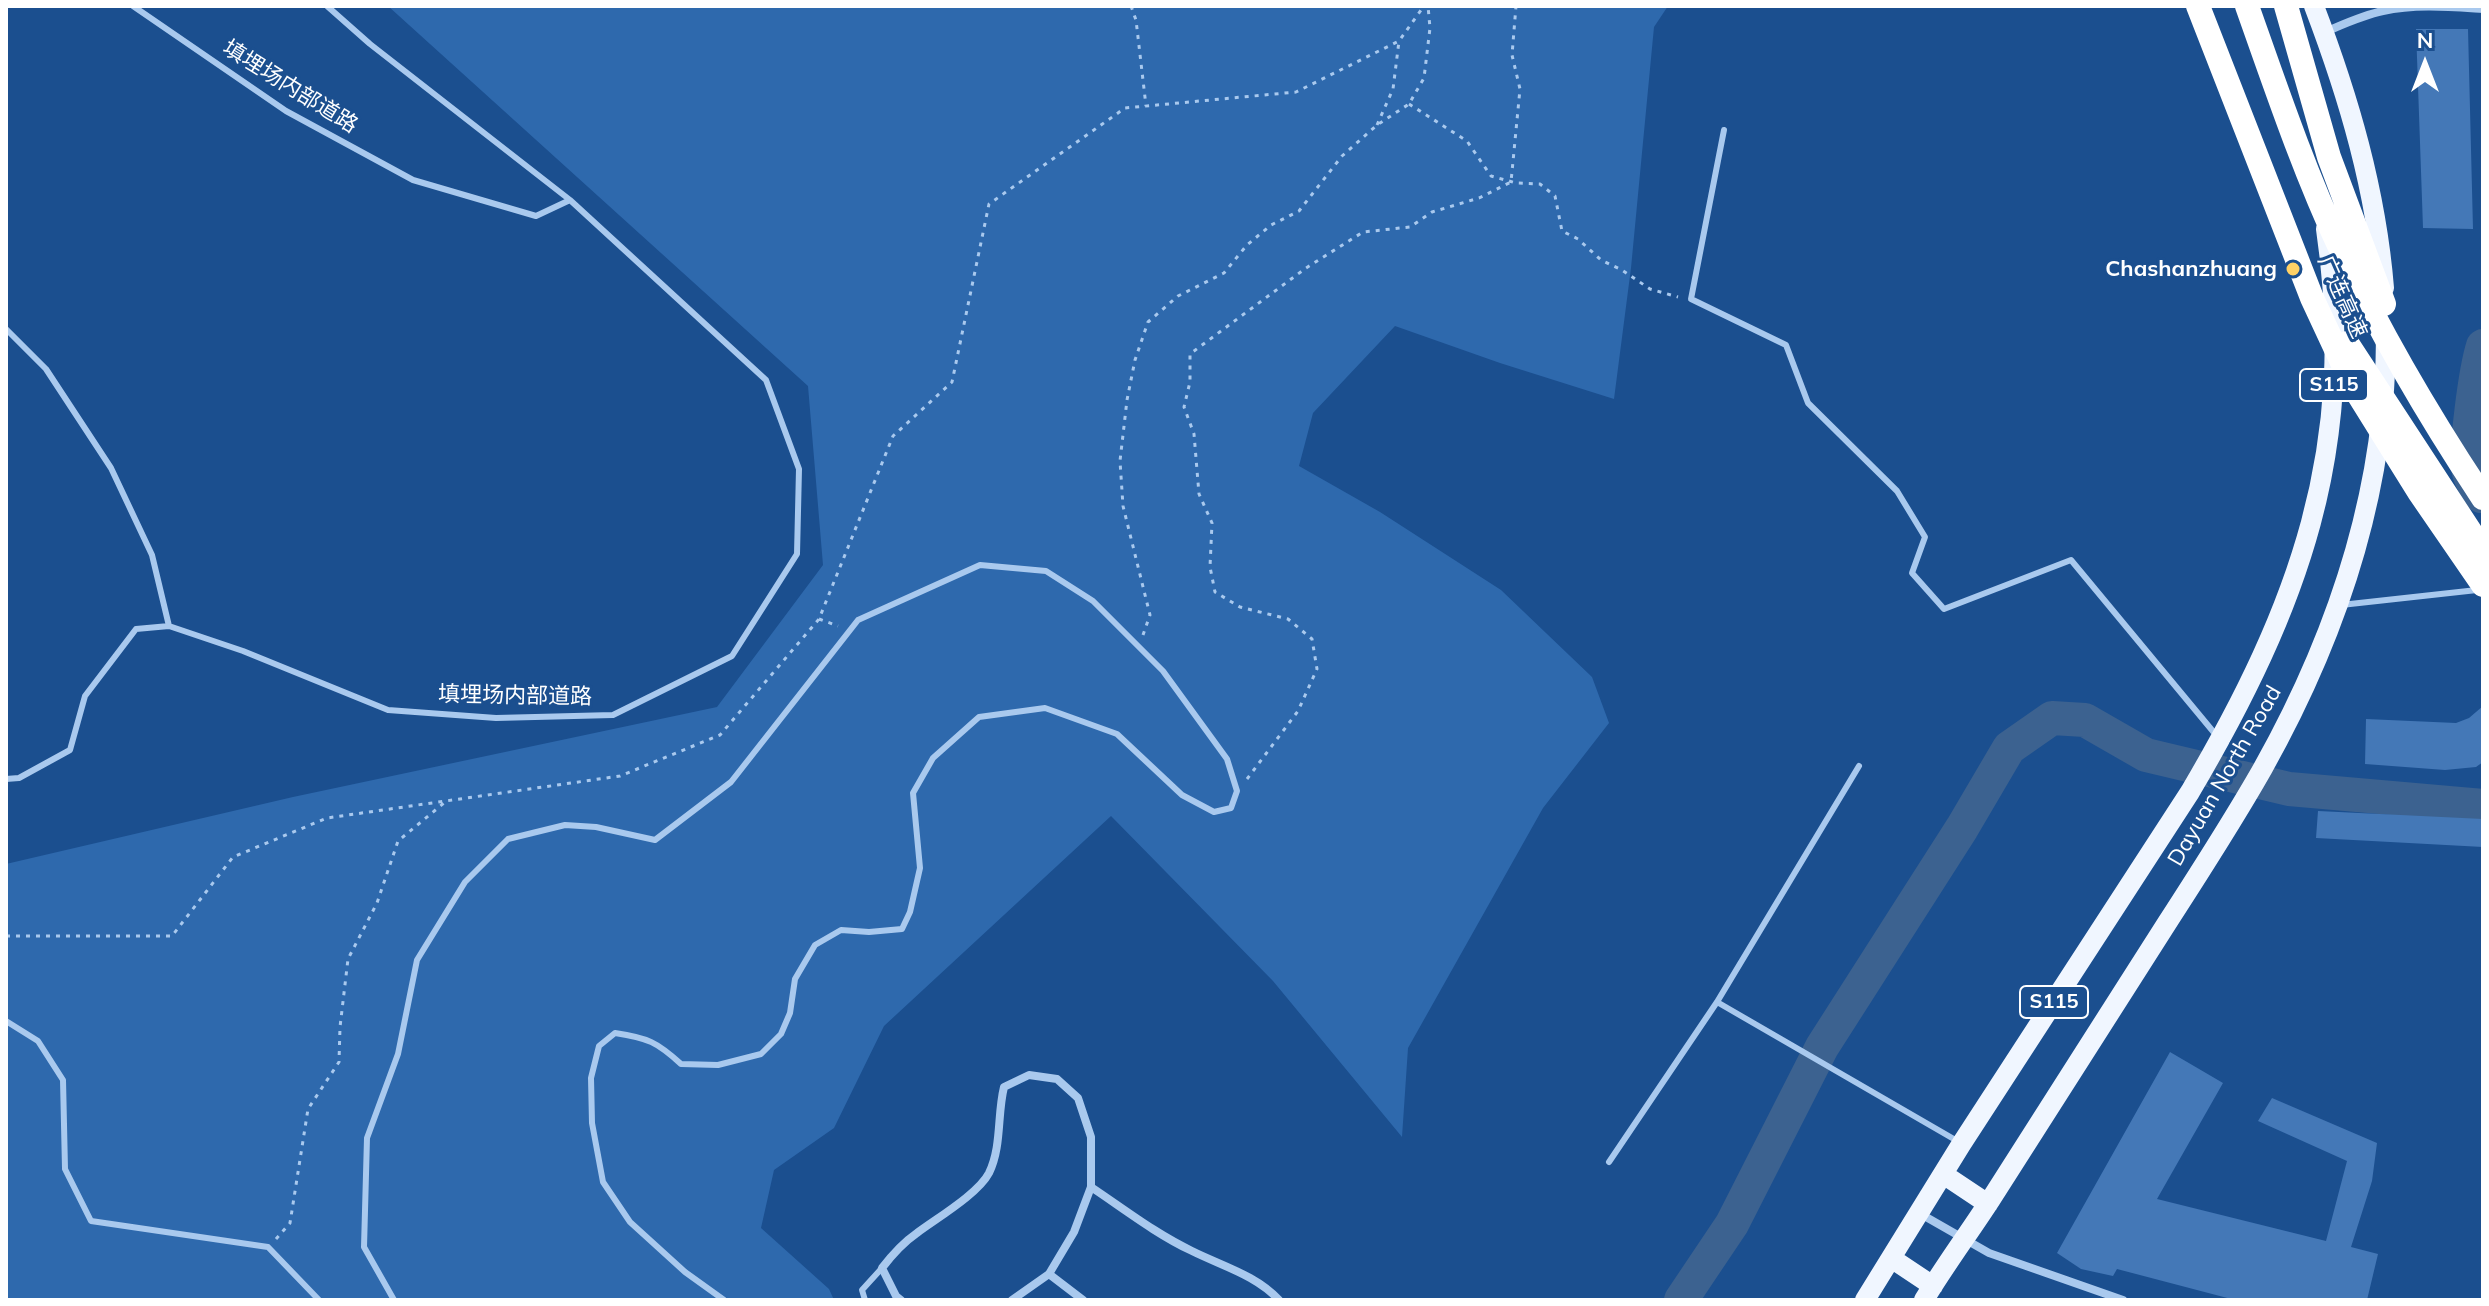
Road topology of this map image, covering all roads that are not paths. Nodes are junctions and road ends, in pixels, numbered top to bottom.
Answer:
1 (133, 6) edge
2 (327, 6) edge
3 (2198, 6) edge
4 (2214, 6) edge
5 (2247, 6) edge
6 (2259, 6) edge
7 (2286, 6) edge
8 (2314, 6) edge
9 (2483, 9) edge
10 (2324, 32) junction
11 (1724, 130) dead end
12 (570, 200) junction
13 (6, 329) edge
14 (2483, 484) edge
15 (2483, 498) edge
16 (2483, 551) edge
17 (2483, 587) edge
18 (2338, 606) junction
19 (169, 626) junction
20 (2217, 746) junction
21 (1859, 766) dead end
22 (6, 779) edge
23 (1717, 1002) junction
24 (6, 1021) edge
25 (1962, 1143) junction
26 (1609, 1162) dead end
27 (1943, 1174) junction
28 (1091, 1187) junction
29 (1988, 1204) junction
30 (1919, 1213) junction
31 (1964, 1239) junction
32 (1891, 1258) junction
33 (882, 1268) junction
34 (1049, 1274) junction
35 (1929, 1293) edge
36 (319, 1300) edge
37 (394, 1300) edge
38 (724, 1300) edge
39 (865, 1300) edge
40 (901, 1300) edge
41 (1012, 1300) edge
42 (1083, 1300) edge
43 (1279, 1300) edge
44 (1865, 1300) edge
45 (2123, 1300) edge

1 - 12 lane, 填埋场内部道路
2 - 12 lane, 填埋场内部道路
3 - 17 highway, 广连高速, bridge
4 - 16 highway, bridge
5 - 15 highway, 广连高速, bridge
6 - 20 main road, Dayuan North Road / S115
7 - 14 highway, bridge
8 - 10 main road, Dayuan North Road / S115
9 - 10 street
10 - 18 main road, Dayuan North Road / S115
11 - 20 lane
12 - 19 lane, 填埋场内部道路
13 - 19 lane
17 - 18 lane
18 - 29 main road, Dayuan North Road / S115
19 - 22 lane
20 - 25 main road, Dayuan North Road / S115
21 - 23 lane
23 - 25 lane
23 - 26 lane
24 - 36 lane
25 - 27 main road, Dayuan North Road / S115
27 - 29 main road
27 - 30 main road, Dayuan North Road / S115
28 - 33 street
28 - 34 street
28 - 43 street
29 - 31 main road, Dayuan North Road / S115
30 - 31 street
30 - 32 main road, S115
31 - 35 main road, S115
31 - 45 street
32 - 35 main road
32 - 44 main road, S115
33 - 39 lane
33 - 40 street
34 - 41 street
34 - 42 street
37 - 38 lane

